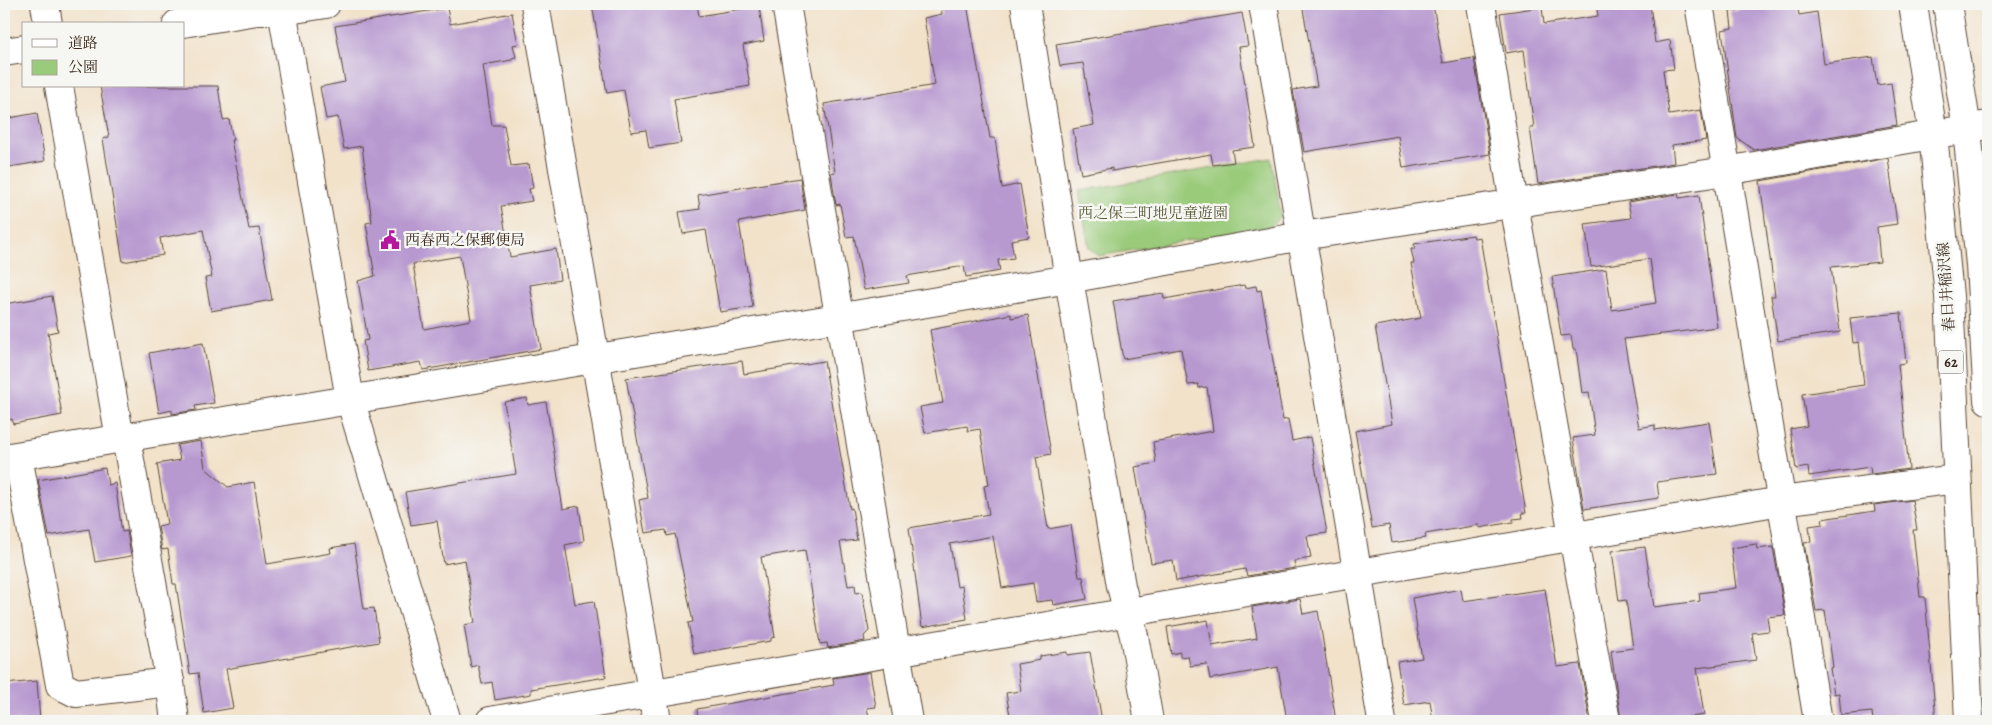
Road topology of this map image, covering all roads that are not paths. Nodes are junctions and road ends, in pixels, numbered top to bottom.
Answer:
1 (45, 4) edge
2 (326, 4) edge
3 (535, 4) edge
4 (786, 4) edge
5 (1025, 4) edge
6 (1263, 4) edge
7 (1481, 4) edge
8 (1699, 4) edge
9 (1913, 4) edge
10 (1947, 4) edge
11 (281, 8) edge
12 (48, 22) edge
13 (185, 23) edge
14 (22, 49) edge
15 (4, 52) edge
16 (59, 88) edge
17 (1978, 127) edge
18 (1932, 134) junction
19 (1726, 171) junction
20 (1514, 204) junction
21 (1302, 236) junction
22 (1069, 279) junction
23 (839, 318) junction
24 (596, 358) junction
25 (350, 399) junction
26 (1988, 400) edge
27 (123, 438) junction
28 (11, 457) edge
29 (1957, 479) junction
30 (1781, 501) junction
31 (1572, 537) junction
32 (1358, 574) junction
33 (1128, 614) junction
34 (896, 653) junction
35 (170, 682) junction
36 (653, 694) junction
37 (175, 721) edge
38 (446, 721) edge
39 (490, 721) edge
40 (658, 721) edge
41 (908, 721) edge
42 (1149, 721) edge
43 (1382, 721) edge
44 (1606, 721) edge
45 (1818, 721) edge
46 (1969, 721) edge

1 - 12 street
2 - 11 street
3 - 24 street
4 - 23 street
5 - 22 street
6 - 21 street
7 - 20 street
8 - 19 street
9 - 18 street, 春日井稲沢線 / 62
10 - 17 street, 62
11 - 13 street
11 - 25 street
14 - 15 street
16 - 27 street
17 - 18 street
17 - 26 street, 62
18 - 19 street
18 - 29 street, 春日井稲沢線 / 62
19 - 20 street
19 - 30 street
20 - 21 street
20 - 31 street
21 - 22 street
21 - 32 street
22 - 23 street
22 - 33 street
23 - 24 street
23 - 34 street
24 - 25 street
24 - 36 street
25 - 27 street
25 - 38 street
27 - 28 street
27 - 35 street
28 - 35 street
29 - 30 street
29 - 46 street, 春日井稲沢線 / 62
30 - 31 street
30 - 45 street
31 - 32 street
31 - 44 street
32 - 33 street
32 - 43 street
33 - 34 street
33 - 42 street
34 - 36 street
34 - 41 street
35 - 37 street
36 - 39 street
36 - 40 street

